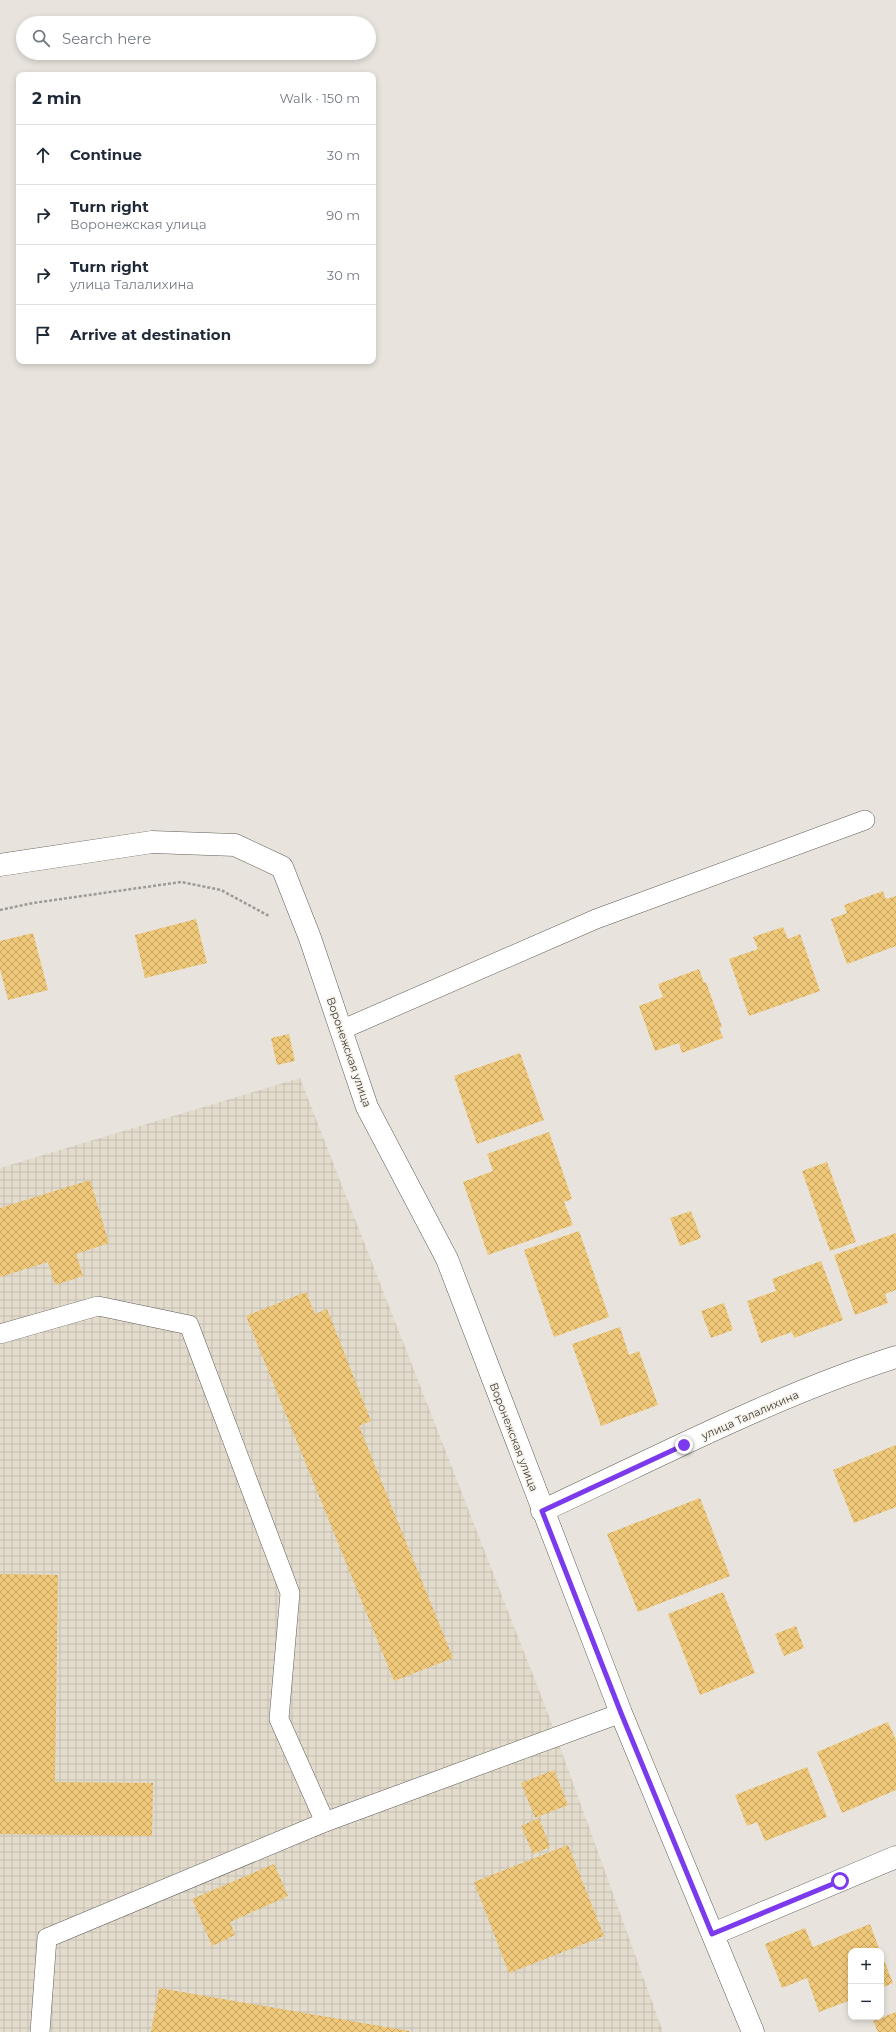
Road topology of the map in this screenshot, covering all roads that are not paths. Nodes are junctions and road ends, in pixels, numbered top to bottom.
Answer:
1 (865, 820) dead end
2 (0, 865) edge
3 (341, 1030) junction
4 (0, 1334) edge
5 (896, 1357) edge
6 (542, 1511) junction
7 (621, 1713) junction
8 (325, 1822) junction
9 (896, 1857) edge
10 (712, 1934) junction
11 (40, 2032) edge
12 (753, 2032) edge

1 - 3 lane
2 - 3 street, Воронежская улица
3 - 6 street, Воронежская улица
4 - 8 lane
5 - 6 street, улица Талалихина
6 - 7 street, Воронежская улица
7 - 8 lane
7 - 10 street, Воронежская улица
8 - 11 lane
9 - 10 street
10 - 12 street, Воронежская улица

